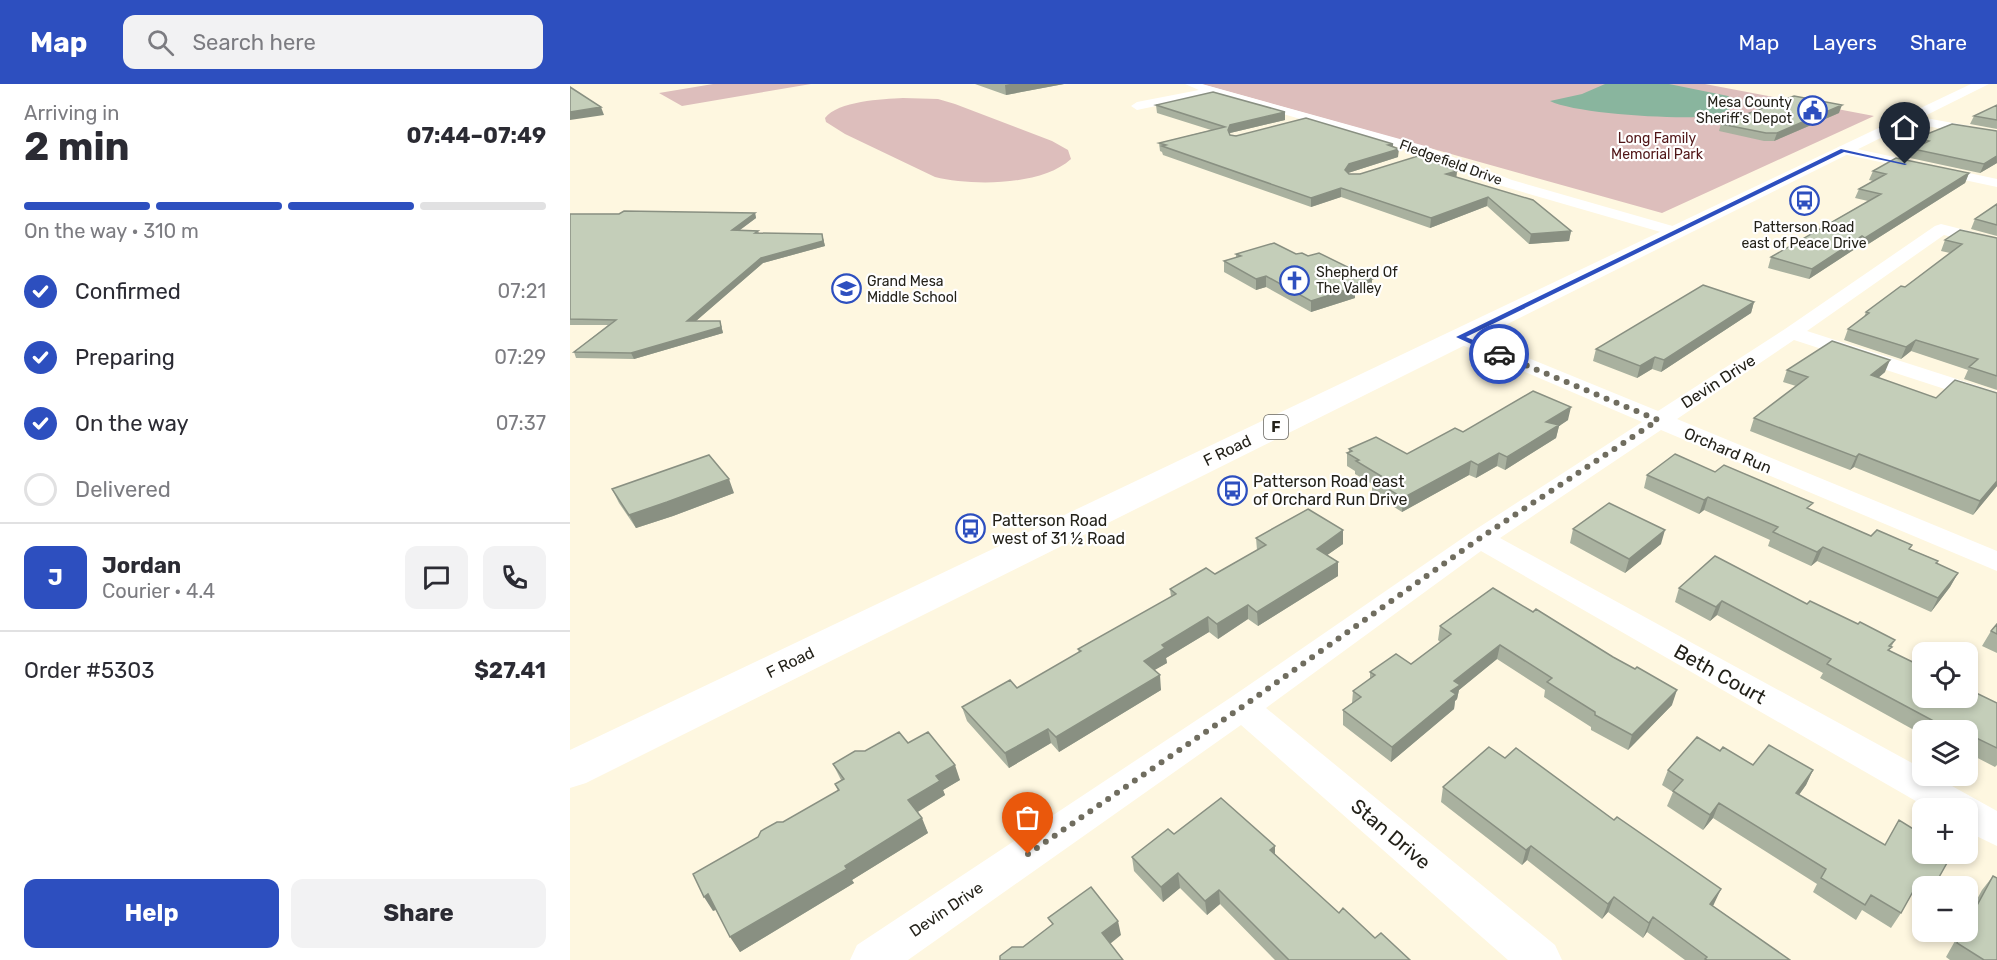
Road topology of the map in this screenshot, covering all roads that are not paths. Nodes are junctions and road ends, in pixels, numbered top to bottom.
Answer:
1 (1190, 84) edge
2 (1982, 84) edge
3 (1212, 90) junction
4 (1137, 106) dead end
5 (1313, 119) junction
6 (1908, 119) junction
7 (1287, 125) edge
8 (1997, 135) edge
9 (1843, 150) junction
10 (1433, 153) junction
11 (1411, 160) edge
12 (1997, 183) edge
13 (1677, 232) junction
14 (1997, 243) edge
15 (1792, 333) junction
16 (1460, 337) junction
17 (1997, 399) edge
18 (1658, 420) junction
19 (1480, 538) junction
20 (1997, 562) edge
21 (1242, 707) junction
22 (570, 770) edge
23 (1942, 798) edge
24 (1978, 819) edge
25 (1997, 830) edge
26 (872, 960) edge
27 (1540, 960) edge

1 - 3 street, Fledgefield Drive
2 - 6 main road, F Road / F
3 - 4 street
3 - 5 street, Fledgefield Drive
5 - 7 street
5 - 10 street, Fledgefield Drive
6 - 8 street
6 - 9 main road, F Road / F
9 - 12 street
9 - 13 main road, F Road / F
10 - 11 street
10 - 13 street, Fledgefield Drive
13 - 16 main road, F Road / F
14 - 15 street, Devin Drive
15 - 17 street
15 - 18 street, Devin Drive
16 - 18 street, Orchard Run
16 - 22 main road, F Road / F
18 - 19 street, Devin Drive
18 - 20 street, Orchard Run
19 - 21 street, Devin Drive
19 - 23 street, Beth Court
21 - 26 street, Devin Drive
21 - 27 street, Stan Drive
24 - 25 street

